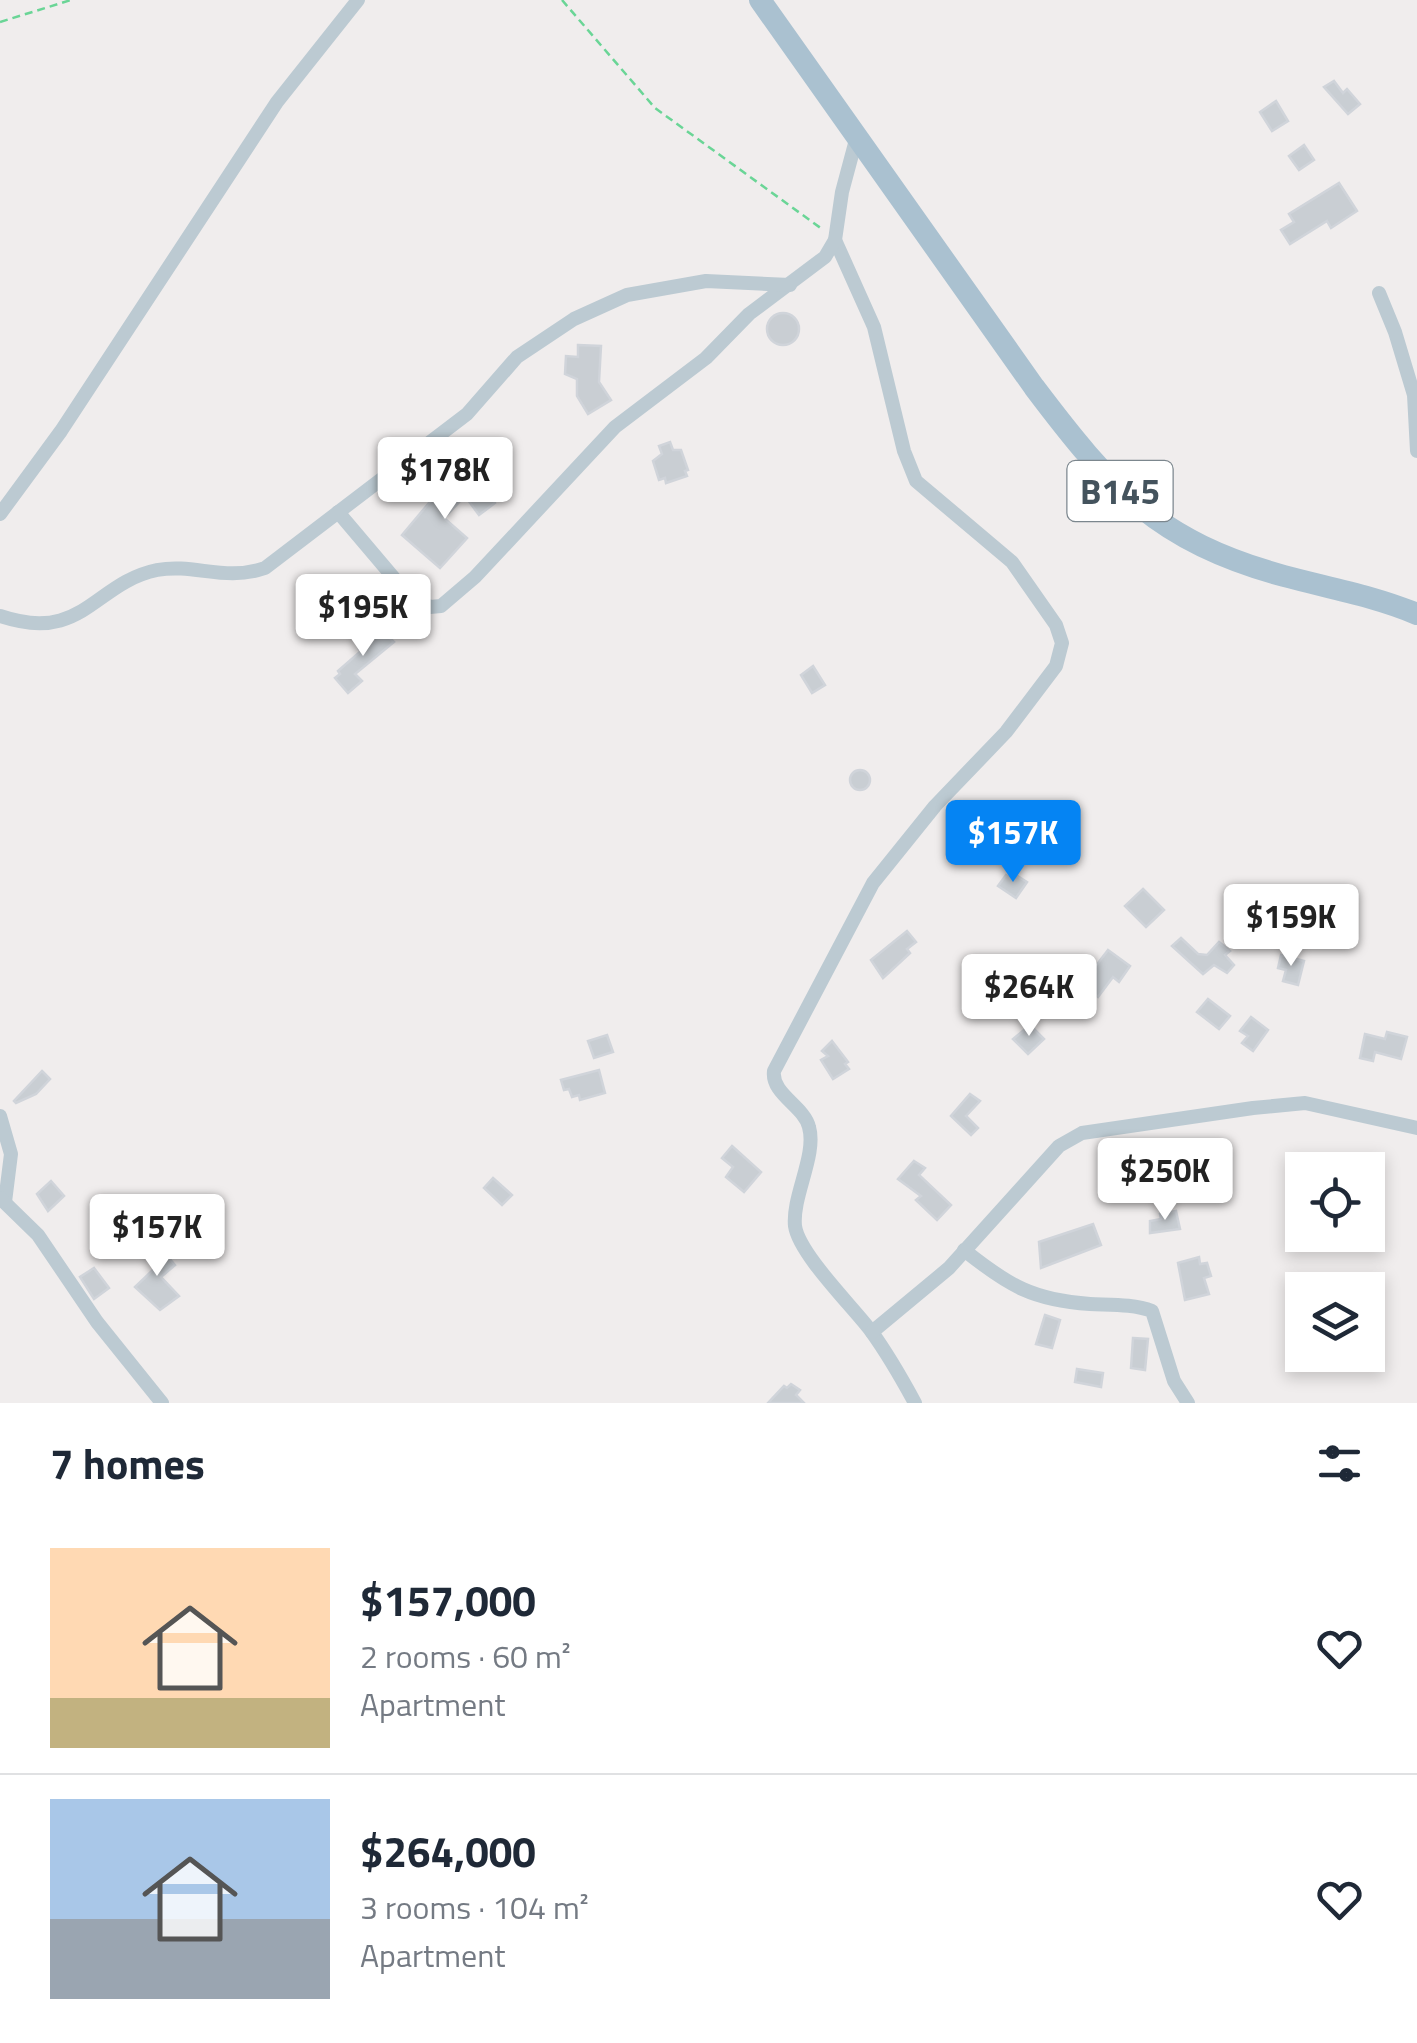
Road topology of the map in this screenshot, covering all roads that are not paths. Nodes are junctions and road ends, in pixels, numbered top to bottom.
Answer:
1 (358, 0) edge
2 (760, 0) edge
3 (857, 136) junction
4 (835, 240) junction
5 (790, 285) junction
6 (1378, 293) dead end
7 (1417, 451) edge
8 (338, 512) junction
9 (0, 514) edge
10 (1417, 614) edge
11 (0, 616) edge
12 (0, 1116) edge
13 (1416, 1125) edge
14 (2, 1200) edge
15 (964, 1250) junction
16 (872, 1332) junction
17 (162, 1403) edge
18 (915, 1403) edge
19 (1188, 1403) edge

1 - 9 street
2 - 3 main road, B145
3 - 4 street
3 - 10 main road, B145
4 - 5 street
4 - 16 street
5 - 8 street
5 - 8 street
6 - 7 street
8 - 11 street
12 - 14 street
13 - 15 street
14 - 17 street
15 - 16 street
15 - 19 street
16 - 18 street

